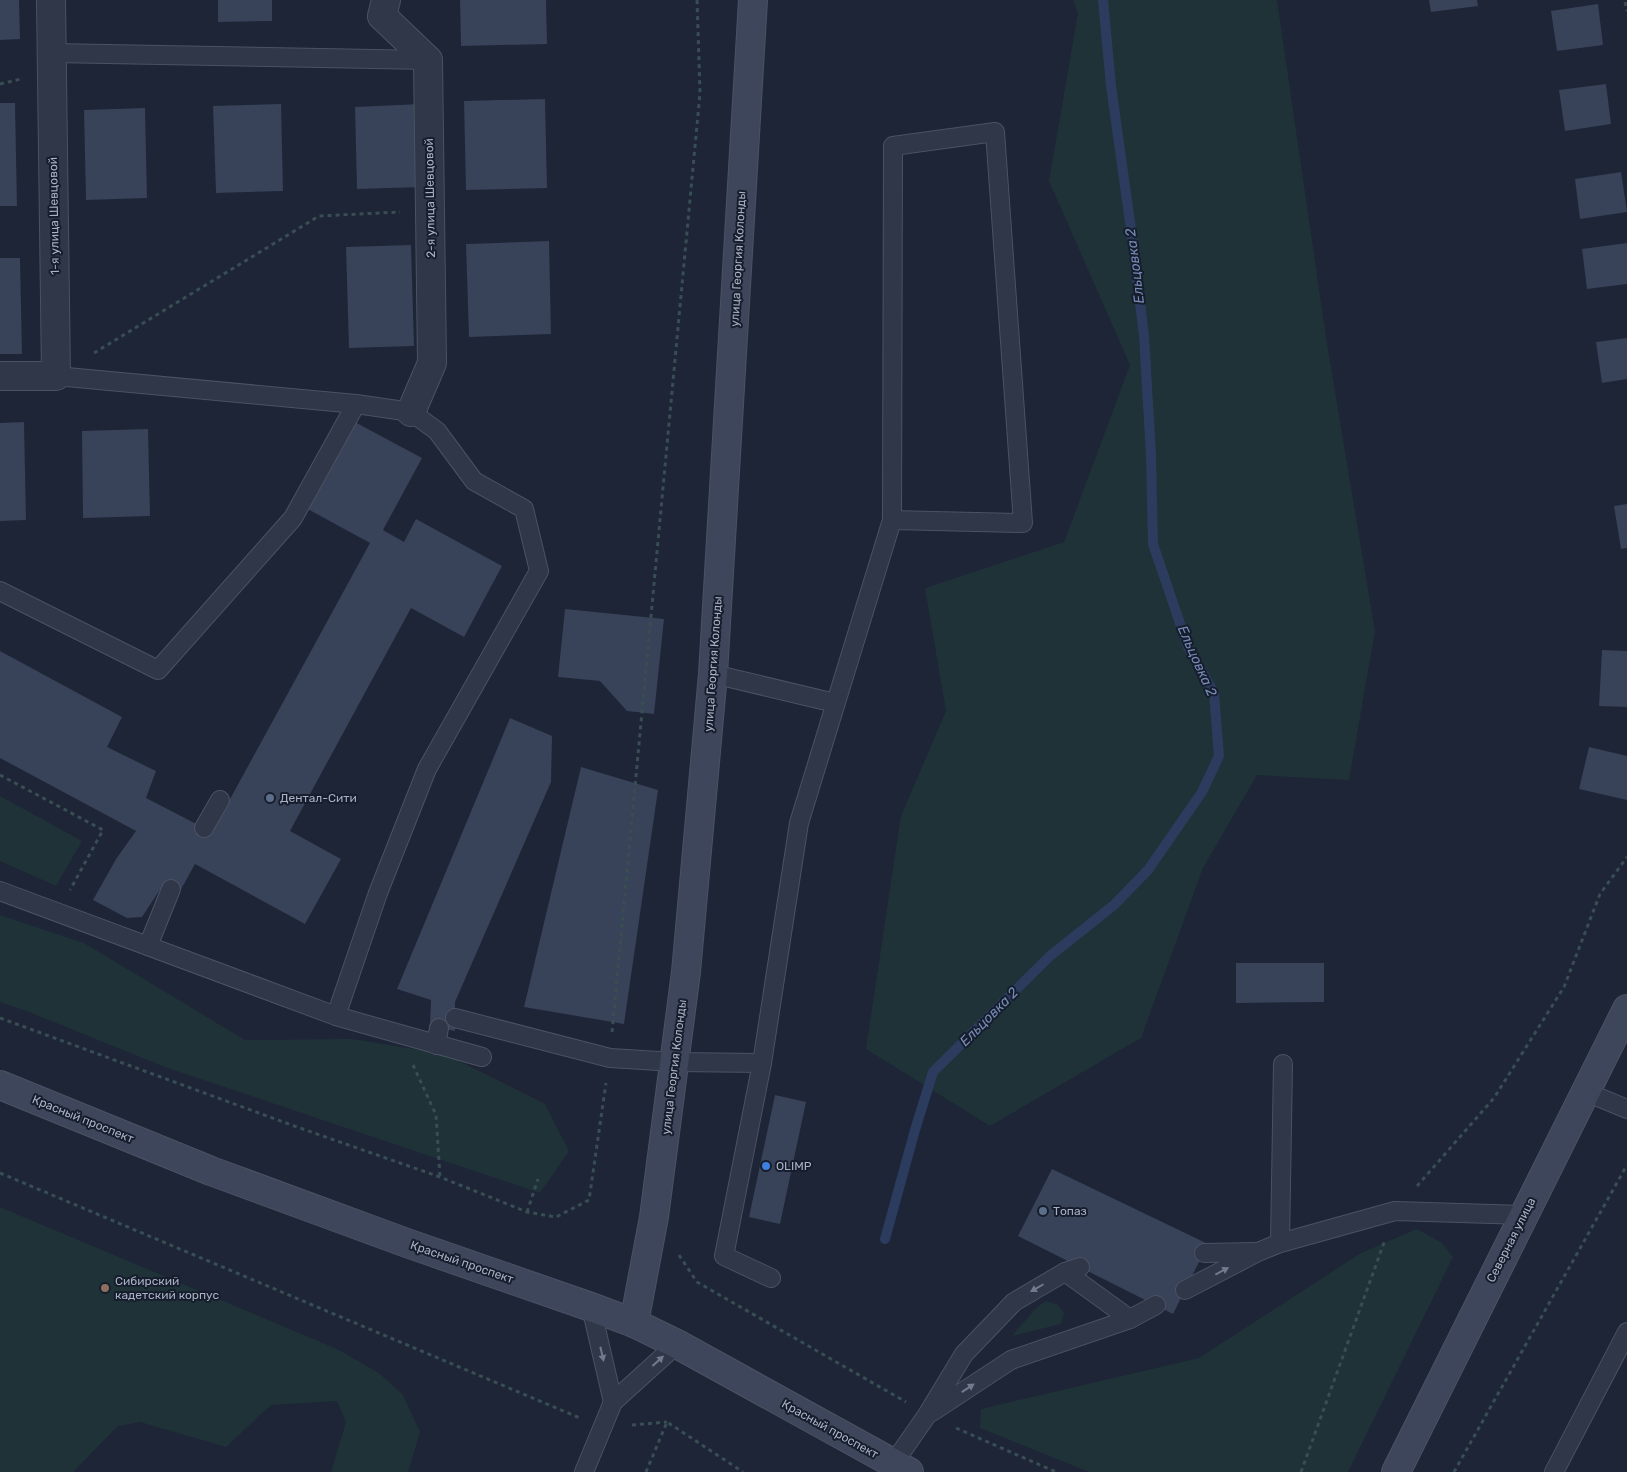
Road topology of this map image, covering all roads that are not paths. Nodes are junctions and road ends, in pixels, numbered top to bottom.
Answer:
1 (51, 0) edge
2 (386, 0) edge
3 (753, 0) edge
4 (52, 53) junction
5 (428, 60) junction
6 (0, 376) edge
7 (56, 376) junction
8 (356, 404) junction
9 (410, 412) junction
10 (892, 520) junction
11 (0, 591) edge
12 (713, 674) junction
13 (835, 703) junction
14 (220, 800) dead end
15 (204, 828) dead end
16 (171, 889) dead end
17 (0, 891) edge
18 (148, 946) junction
19 (1627, 1009) edge
20 (336, 1016) junction
21 (455, 1018) dead end
22 (482, 1057) dead end
23 (675, 1062) junction
24 (762, 1063) junction
25 (1283, 1064) dead end
26 (0, 1085) edge
27 (1586, 1092) junction
28 (1627, 1109) edge
29 (1524, 1215) junction
30 (1280, 1243) junction
31 (1258, 1252) junction
32 (1204, 1253) dead end
33 (771, 1278) dead end
34 (1185, 1290) dead end
35 (1156, 1305) dead end
36 (591, 1307) junction
37 (1130, 1319) junction
38 (634, 1323) junction
39 (1627, 1332) edge
40 (677, 1344) junction
41 (613, 1402) junction
42 (928, 1415) junction
43 (901, 1468) edge
44 (584, 1472) edge
45 (1396, 1472) edge
46 (1554, 1472) edge

1 - 4 street, 1-я улица Шевцовой
2 - 5 street
3 - 12 main road, улица Георгия Колонды
4 - 5 lane
4 - 7 street, 1-я улица Шевцовой
5 - 9 street, 2-я улица Шевцовой
6 - 7 street
7 - 8 lane
8 - 9 lane
8 - 11 lane
9 - 20 lane
10 - 10 lane
10 - 13 lane
12 - 13 lane
12 - 23 main road, улица Георгия Колонды
13 - 24 lane
14 - 15 lane
16 - 18 lane
17 - 18 lane
18 - 20 lane
19 - 27 main road, Северная улица
20 - 22 lane
21 - 23 lane
23 - 24 lane
23 - 38 main road, улица Георгия Колонды
24 - 33 lane
25 - 30 lane
26 - 36 main road, Красный проспект
27 - 28 lane
27 - 29 main road, Северная улица
29 - 30 lane
29 - 45 main road, Северная улица
30 - 31 lane
31 - 32 lane
34 -> 31 lane
35 - 37 lane
36 - 38 main road, Красный проспект
36 -> 41 lane
42 -> 37 lane
37 -> 42 lane
38 - 40 main road, Красный проспект
39 - 46 lane
41 -> 40 lane
40 - 43 main road, Красный проспект
41 - 44 lane
42 - 43 lane

